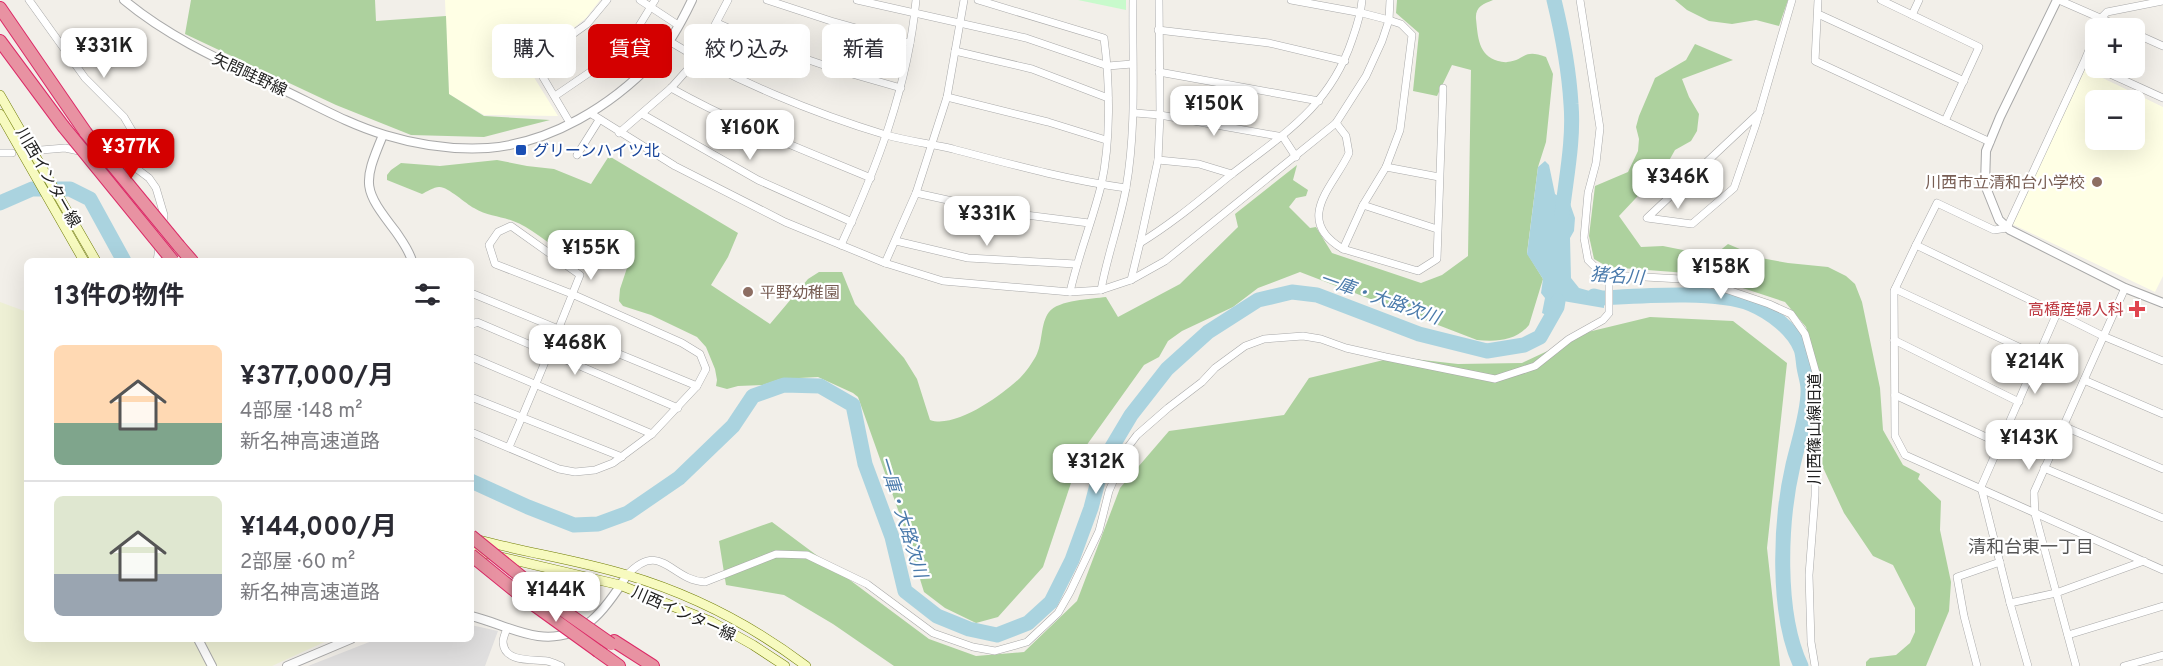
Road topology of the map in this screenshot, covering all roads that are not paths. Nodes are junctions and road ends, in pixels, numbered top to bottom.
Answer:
1 (29, 0) edge
2 (124, 0) edge
3 (607, 0) edge
4 (640, 0) edge
5 (692, 0) edge
6 (728, 0) edge
7 (767, 0) edge
8 (857, 0) edge
9 (916, 0) edge
10 (964, 0) edge
11 (978, 0) edge
12 (1133, 0) edge
13 (1159, 0) edge
14 (1291, 0) edge
15 (1362, 0) edge
16 (1390, 0) edge
17 (1580, 0) edge
18 (1792, 0) edge
19 (1818, 0) edge
20 (1881, 0) edge
21 (1919, 0) edge
22 (2058, 0) edge
23 (2163, 1) edge
24 (653, 3) edge
25 (0, 8) edge
26 (915, 13) junction
27 (1362, 13) junction
28 (1818, 14) junction
29 (1912, 15) junction
30 (2101, 18) joint
31 (1389, 20) junction
32 (960, 22) junction
33 (717, 23) joint
34 (678, 25) junction
35 (1158, 30) junction
36 (672, 36) edge
37 (2145, 38) edge
38 (0, 40) edge
39 (910, 43) junction
40 (2163, 46) edge
41 (955, 51) junction
42 (1345, 61) junction
43 (2084, 62) edge
44 (1132, 64) junction
45 (1108, 66) junction
46 (1159, 72) junction
47 (684, 73) edge
48 (635, 78) edge
49 (742, 78) edge
50 (2120, 78) edge
51 (1964, 81) junction
52 (671, 88) junction
53 (901, 88) junction
54 (1443, 88) dead end
55 (0, 95) edge
56 (555, 96) junction
57 (946, 97) junction
58 (1108, 98) junction
59 (2163, 98) edge
60 (1319, 101) junction
61 (1760, 112) junction
62 (590, 113) junction
63 (1135, 113) junction
64 (0, 114) edge
65 (642, 114) junction
66 (1160, 115) junction
67 (599, 120) junction
68 (1945, 121) junction
69 (570, 123) junction
70 (1336, 123) junction
71 (620, 133) junction
72 (383, 135) junction
73 (887, 135) junction
74 (1283, 137) junction
75 (1106, 140) junction
76 (1990, 142) junction
77 (932, 144) junction
78 (41, 150) dead end
79 (0, 153) edge
80 (12, 153) dead end
81 (577, 155) dead end
82 (1296, 157) junction
83 (1158, 160) junction
84 (1386, 167) junction
85 (137, 169) junction
86 (1232, 174) junction
87 (1439, 177) junction
88 (871, 178) junction
89 (1101, 184) junction
90 (1126, 188) junction
91 (916, 193) junction
92 (1363, 205) junction
93 (852, 222) junction
94 (1089, 223) junction
95 (2007, 228) junction
96 (1437, 229) junction
97 (896, 241) junction
98 (1140, 243) junction
99 (842, 245) junction
100 (1916, 245) junction
101 (1343, 249) junction
102 (82, 258) edge
103 (94, 258) edge
104 (157, 258) edge
105 (171, 258) edge
106 (189, 258) edge
107 (410, 258) edge
108 (885, 263) junction
109 (1076, 264) junction
110 (1609, 278) junction
111 (1131, 280) junction
112 (2125, 288) junction
113 (1895, 289) junction
114 (1101, 290) junction
115 (1070, 292) junction
116 (474, 294) edge
117 (572, 294) junction
118 (2163, 303) edge
119 (2057, 313) junction
120 (474, 324) edge
121 (560, 329) junction
122 (2103, 336) junction
123 (1894, 340) junction
124 (550, 352) junction
125 (2038, 356) junction
126 (474, 358) edge
127 (2163, 361) edge
128 (2084, 380) junction
129 (536, 385) junction
130 (696, 386) junction
131 (1895, 395) junction
132 (474, 398) edge
133 (2019, 402) junction
134 (678, 408) junction
135 (2163, 414) edge
136 (522, 417) junction
137 (2063, 426) junction
138 (474, 433) edge
139 (652, 434) junction
140 (2001, 444) junction
141 (509, 447) junction
142 (622, 457) junction
143 (2044, 468) junction
144 (2163, 469) edge
145 (1982, 488) junction
146 (2035, 513) junction
147 (2163, 518) edge
148 (474, 538) edge
149 (474, 539) edge
150 (474, 551) edge
151 (474, 557) edge
152 (2144, 561) junction
153 (2000, 562) junction
154 (2163, 570) edge
155 (627, 575) junction
156 (620, 585) junction
157 (2056, 593) junction
158 (2010, 603) junction
159 (2163, 606) edge
160 (474, 617) edge
161 (507, 628) junction
162 (2068, 635) junction
163 (200, 642) edge
164 (344, 642) edge
165 (612, 643) junction
166 (2163, 655) edge
167 (212, 666) edge
168 (287, 666) edge
169 (561, 666) edge
170 (619, 666) edge
171 (643, 666) edge
172 (653, 666) edge
173 (785, 666) edge
174 (806, 666) edge
175 (1815, 666) edge
176 (1977, 666) edge
177 (2028, 666) edge
178 (2076, 666) edge
179 (2124, 666) edge

1 - 85 street
2 - 72 street, 矢問畦野線
3 - 56 street
4 - 24 street
5 - 34 street, 矢問畦野線
6 - 33 street
7 - 39 street
8 - 26 street
9 - 26 street
10 - 32 street
11 - 45 street
12 - 44 street
13 - 35 street
14 - 27 street
15 - 27 street
16 - 31 street
17 - 110 street
18 - 61 street
19 - 28 street
20 - 29 street
21 - 29 street
22 - 30 street
22 - 76 street
23 - 30 street
24 - 34 street
24 - 56 street
25 - 106 highway, bridge
26 - 32 street
26 - 39 street
27 - 31 street
27 - 42 street
28 - 51 street
28 - 68 street
29 - 51 street
31 - 70 street
31 - 84 street
32 - 41 street
32 - 45 street
33 - 53 street
34 - 36 street, 矢問畦野線
35 - 42 street
35 - 46 street
37 - 40 street
38 - 105 highway, bridge
39 - 53 street
41 - 57 street
41 - 58 street
42 - 60 street
43 - 95 street
44 - 45 street
44 - 63 street
45 - 58 street
46 - 60 street
46 - 66 street
47 - 52 street
48 - 62 street, 矢問畦野線
49 - 73 street
50 - 59 street
51 - 68 street
52 - 65 street
52 - 88 street
53 - 73 street
54 - 87 street
55 - 103 main road, 川西インター線
56 - 69 street
57 - 75 street
57 - 77 street
58 - 75 street
60 - 74 street
61 - 61 street
62 - 67 street
62 - 69 street, 矢問畦野線
63 - 66 street
63 - 90 street
64 - 102 main road, 川西インター線
65 - 71 street
65 - 93 street
66 - 74 street
66 - 83 street
67 - 71 street
67 - 81 street
68 - 76 street
69 - 72 street, 矢問畦野線
70 - 82 street
70 - 101 street
71 - 99 street
72 - 107 street
73 - 77 street
73 - 88 street
74 - 82 street
74 - 86 street
75 - 89 street
76 - 95 street
77 - 89 street
77 - 91 street
78 - 85 street
79 - 80 street
82 - 111 street
83 - 86 street
83 - 98 street
84 - 87 street
84 - 92 street
85 - 104 street
86 - 98 street
87 - 96 street
88 - 93 street
89 - 90 street
89 - 94 street
90 - 114 street
91 - 94 street
91 - 97 street
92 - 96 street
92 - 101 street
93 - 99 street
94 - 109 street
95 - 100 street
95 - 112 street
96 - 101 street
97 - 108 street
97 - 109 street
98 - 111 street
99 - 108 street
100 - 113 street
100 - 119 street
108 - 115 street
109 - 115 street
110 - 155 street
110 - 175 street, 川西篠山線旧道
111 - 114 street
112 - 118 street
112 - 122 street
113 - 123 street
113 - 125 street
114 - 115 street
116 - 121 street
117 - 117 street
117 - 121 street
117 - 130 street
119 - 122 street
119 - 125 street
120 - 124 street
121 - 124 street
121 - 130 street
122 - 127 street
122 - 128 street
123 - 131 street
123 - 133 street
124 - 129 street
124 - 134 street
125 - 133 street
126 - 129 street
128 - 135 street
128 - 137 street
129 - 136 street
129 - 139 street
130 - 134 street
131 - 140 street
131 - 145 street
132 - 136 street
133 - 140 street
134 - 139 street
136 - 141 street
136 - 142 street
137 - 143 street
137 - 144 street
138 - 141 street
139 - 142 street
140 - 145 street
141 - 142 street
143 - 146 street
143 - 147 street
145 - 146 street
145 - 153 street
146 - 152 street
146 - 157 street
148 - 155 main road, 川西インター線
149 - 165 highway, bridge
150 - 156 main road, 川西インター線
151 - 170 highway, bridge
152 - 154 street
152 - 157 street
153 - 158 street
153 - 176 street
155 - 156 street
155 - 174 main road, 川西インター線
156 - 161 street
156 - 173 main road, 川西インター線
157 - 158 street
157 - 162 street
158 - 177 street
159 - 162 street
160 - 161 street
161 - 169 street
162 - 178 street
163 - 167 street
164 - 168 street
165 - 171 highway
165 - 172 highway
166 - 179 street

